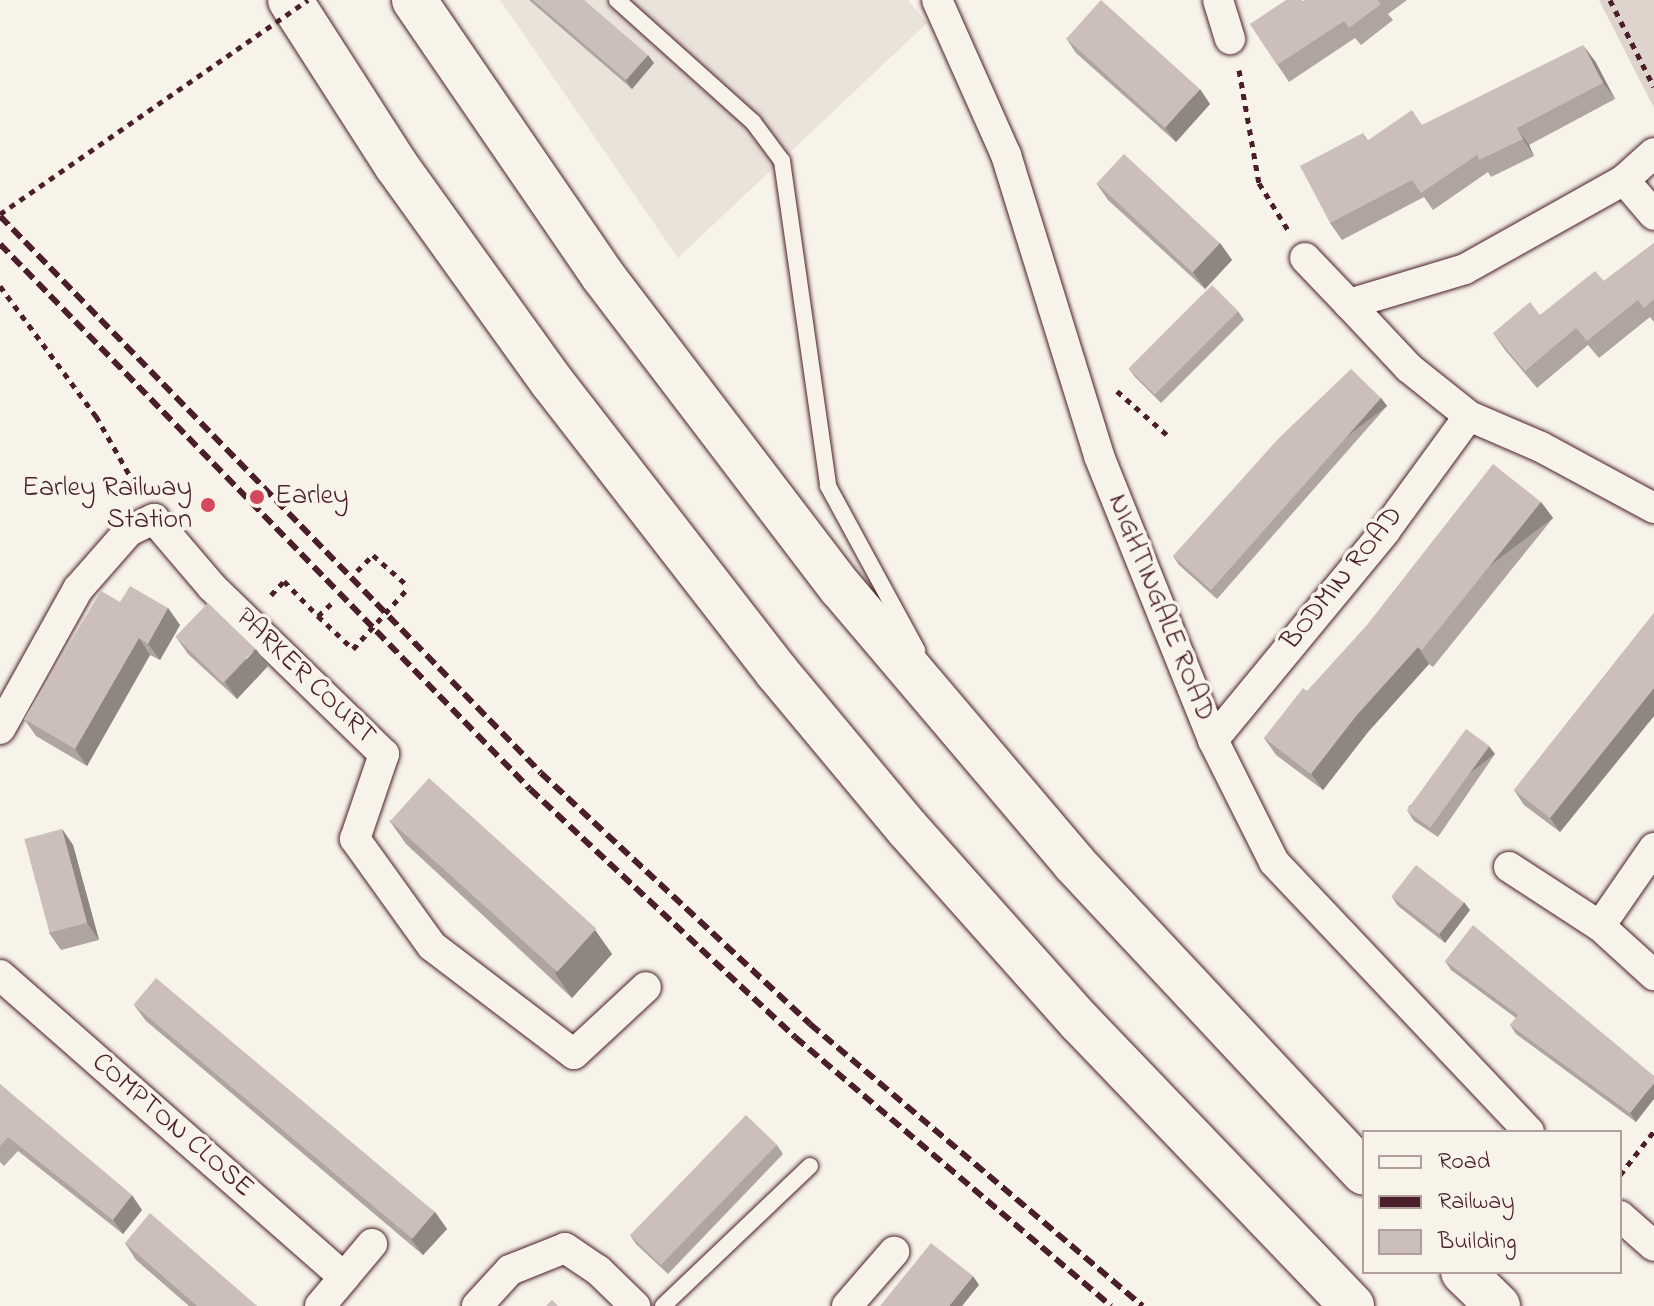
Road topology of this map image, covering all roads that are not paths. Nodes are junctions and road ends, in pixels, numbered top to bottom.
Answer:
1 (290, 0) edge
2 (414, 0) edge
3 (617, 0) edge
4 (937, 0) edge
5 (1218, 0) edge
6 (1230, 39) road end
7 (1654, 153) edge
8 (1624, 180) junction
9 (1654, 215) edge
10 (1305, 258) road end
11 (1349, 304) junction
12 (1469, 416) junction
13 (1654, 508) edge
14 (0, 729) edge
15 (967, 738) junction
16 (1213, 740) junction
17 (1654, 848) edge
18 (1509, 867) dead end
19 (1600, 926) junction
20 (0, 975) edge
21 (1654, 975) edge
22 (646, 987) dead end
23 (1527, 1130) edge
24 (810, 1166) dead end
25 (1362, 1171) edge
26 (1622, 1218) edge
27 (372, 1244) dead end
28 (1654, 1246) edge
29 (894, 1252) dead end
30 (1465, 1274) edge
31 (344, 1277) junction
32 (320, 1306) edge
33 (477, 1306) edge
34 (635, 1306) edge
35 (663, 1306) edge
36 (847, 1306) edge
37 (1352, 1306) edge
38 (1498, 1306) edge

1 - 37 main road
2 - 15 main road
3 - 15 lane
4 - 16 street, NIGHTINGALE ROAD
5 - 6 street
7 - 8 street
8 - 9 street
8 - 11 street
10 - 11 street
11 - 12 street
12 - 13 street
12 - 16 street, BODMIN ROAD
14 - 22 street, PARKER COURT
15 - 25 main road
16 - 23 street, NIGHTINGALE ROAD
17 - 19 street
18 - 19 street
19 - 21 street
20 - 31 street, COMPTON CLOSE
24 - 35 lane
26 - 28 street
27 - 31 street
29 - 36 street
30 - 38 main road
31 - 32 street
33 - 34 street

